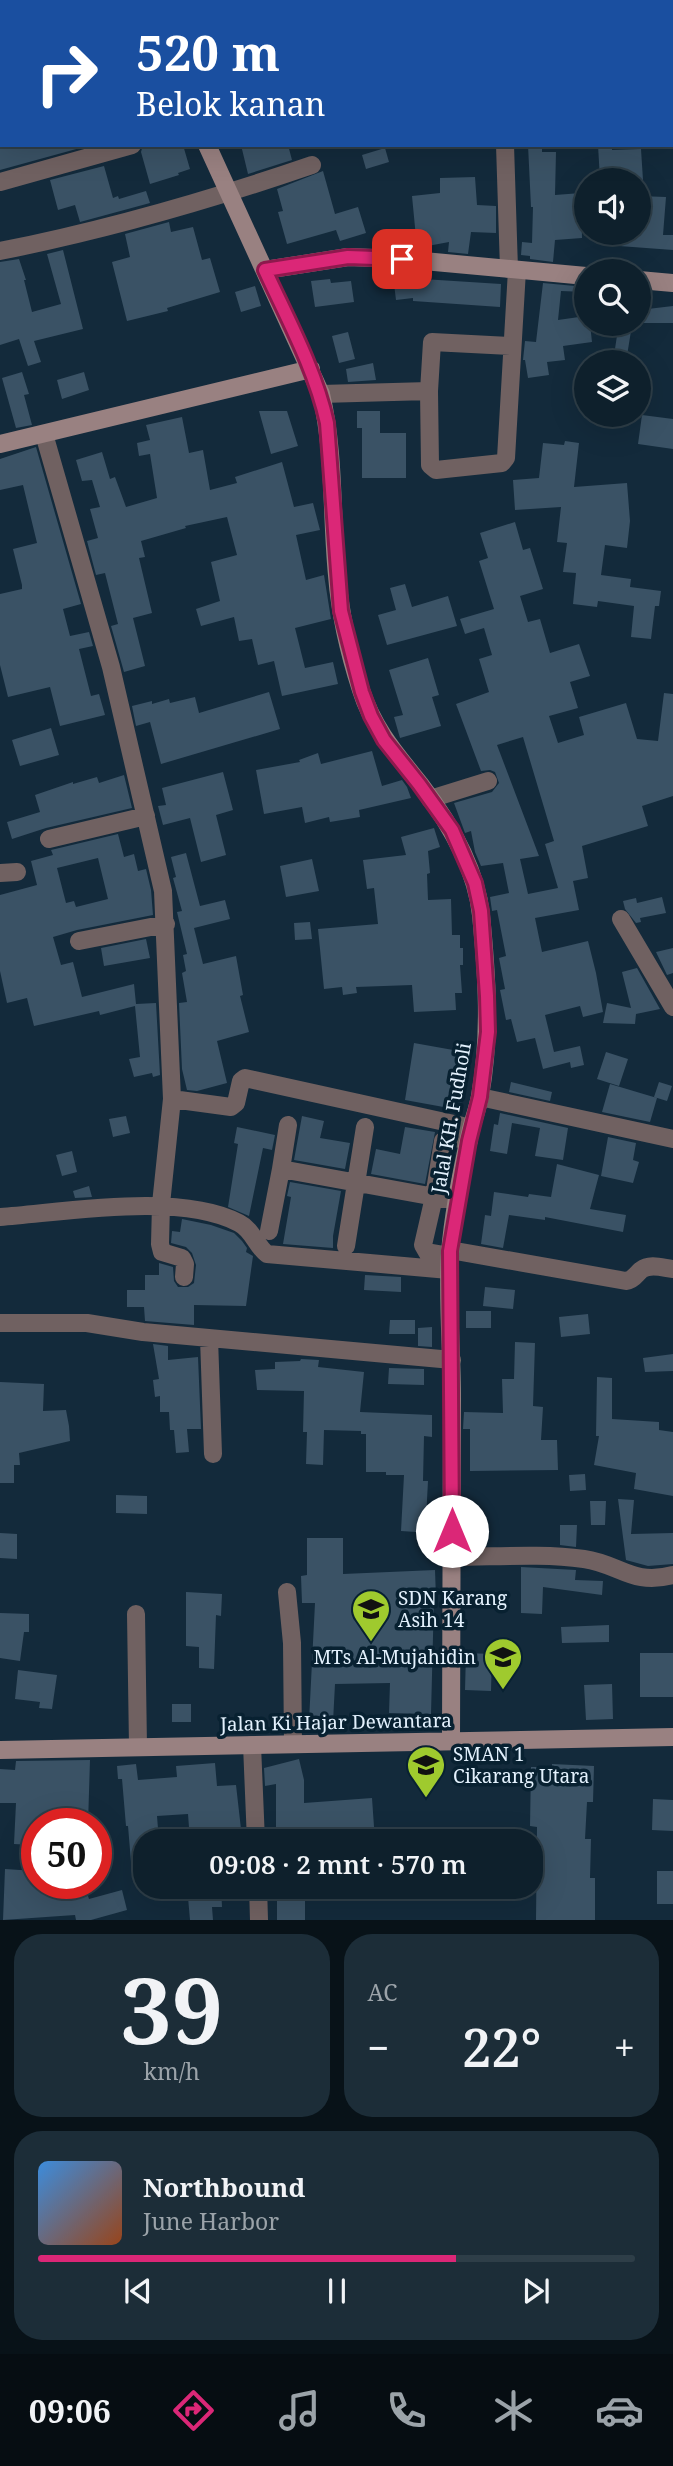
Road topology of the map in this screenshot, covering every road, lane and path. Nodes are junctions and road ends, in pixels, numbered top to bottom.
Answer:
1 (125, 147) edge
2 (208, 147) edge
3 (505, 147) edge
4 (312, 164) dead end
5 (0, 182) edge
6 (229, 191) junction
7 (0, 251) edge
8 (513, 269) junction
9 (265, 270) junction
10 (574, 275) edge
11 (651, 282) edge
12 (673, 284) edge
13 (511, 346) junction
14 (311, 369) junction
15 (429, 391) junction
16 (321, 394) junction
17 (44, 434) junction
18 (0, 444) edge
19 (488, 781) dead end
20 (430, 799) junction
21 (146, 816) junction
22 (49, 839) dead end
23 (621, 919) dead end
24 (166, 924) junction
25 (79, 941) dead end
26 (673, 1007) edge
27 (480, 1097) junction
28 (172, 1099) junction
29 (288, 1125) dead end
30 (365, 1127) dead end
31 (470, 1134) junction
32 (673, 1139) edge
33 (281, 1169) junction
34 (357, 1183) junction
35 (434, 1197) junction
36 (457, 1201) junction
37 (161, 1204) junction
38 (0, 1217) edge
39 (269, 1231) dead end
40 (346, 1246) dead end
41 (450, 1259) junction
42 (673, 1269) edge
43 (184, 1277) dead end
44 (0, 1323) edge
45 (209, 1338) junction
46 (452, 1360) junction
47 (213, 1454) dead end
48 (452, 1558) junction
49 (673, 1575) edge
50 (288, 1592) dead end
51 (136, 1614) dead end
52 (673, 1737) edge
53 (451, 1741) junction
54 (293, 1744) junction
55 (252, 1745) junction
56 (138, 1747) junction
57 (0, 1750) edge
58 (256, 1829) edge
59 (258, 1899) edge
60 (259, 1920) edge

1 - 5 street
2 - 6 main road, Jalal KH. Fudholi
3 - 8 street
4 - 6 street
6 - 7 street
6 - 9 main road, Jalal KH. Fudholi
8 - 9 main road
8 - 10 main road
8 - 13 street
9 - 14 main road, Jalal KH. Fudholi
11 - 12 main road
13 - 15 street
13 - 15 street
14 - 16 main road, Jalal KH. Fudholi
14 - 17 main road
15 - 16 street
16 - 20 main road, Jalal KH. Fudholi
17 - 18 main road
17 - 21 street
19 - 20 street
20 - 27 main road, Jalal KH. Fudholi
21 - 22 street
21 - 24 street
23 - 26 street
24 - 25 street
24 - 28 street
27 - 31 main road, Jalal KH. Fudholi
27 - 32 street
28 - 31 street
28 - 37 street
29 - 33 street
30 - 34 street
31 - 35 street
31 - 36 main road, Jalal KH. Fudholi
33 - 34 street
33 - 39 street
34 - 35 street
34 - 40 street
35 - 36 street
35 - 41 street
36 - 41 main road, Jalal KH. Fudholi
37 - 38 street
37 - 41 street
37 - 43 street
41 - 42 street
41 - 46 main road, Jalal KH. Fudholi
44 - 45 street
45 - 46 street
45 - 47 street
46 - 48 main road, Jalal KH. Fudholi
48 - 49 street
48 - 53 main road, Jalal KH. Fudholi
50 - 54 street
51 - 56 street
52 - 53 main road, Jalan Ki Hajar Dewantara
53 - 54 main road, Jalan Ki Hajar Dewantara
54 - 55 main road, Jalan Ki Hajar Dewantara
55 - 56 main road, Jalan Ki Hajar Dewantara
55 - 58 street
56 - 57 main road, Jalan Ki Hajar Dewantara
59 - 60 street

